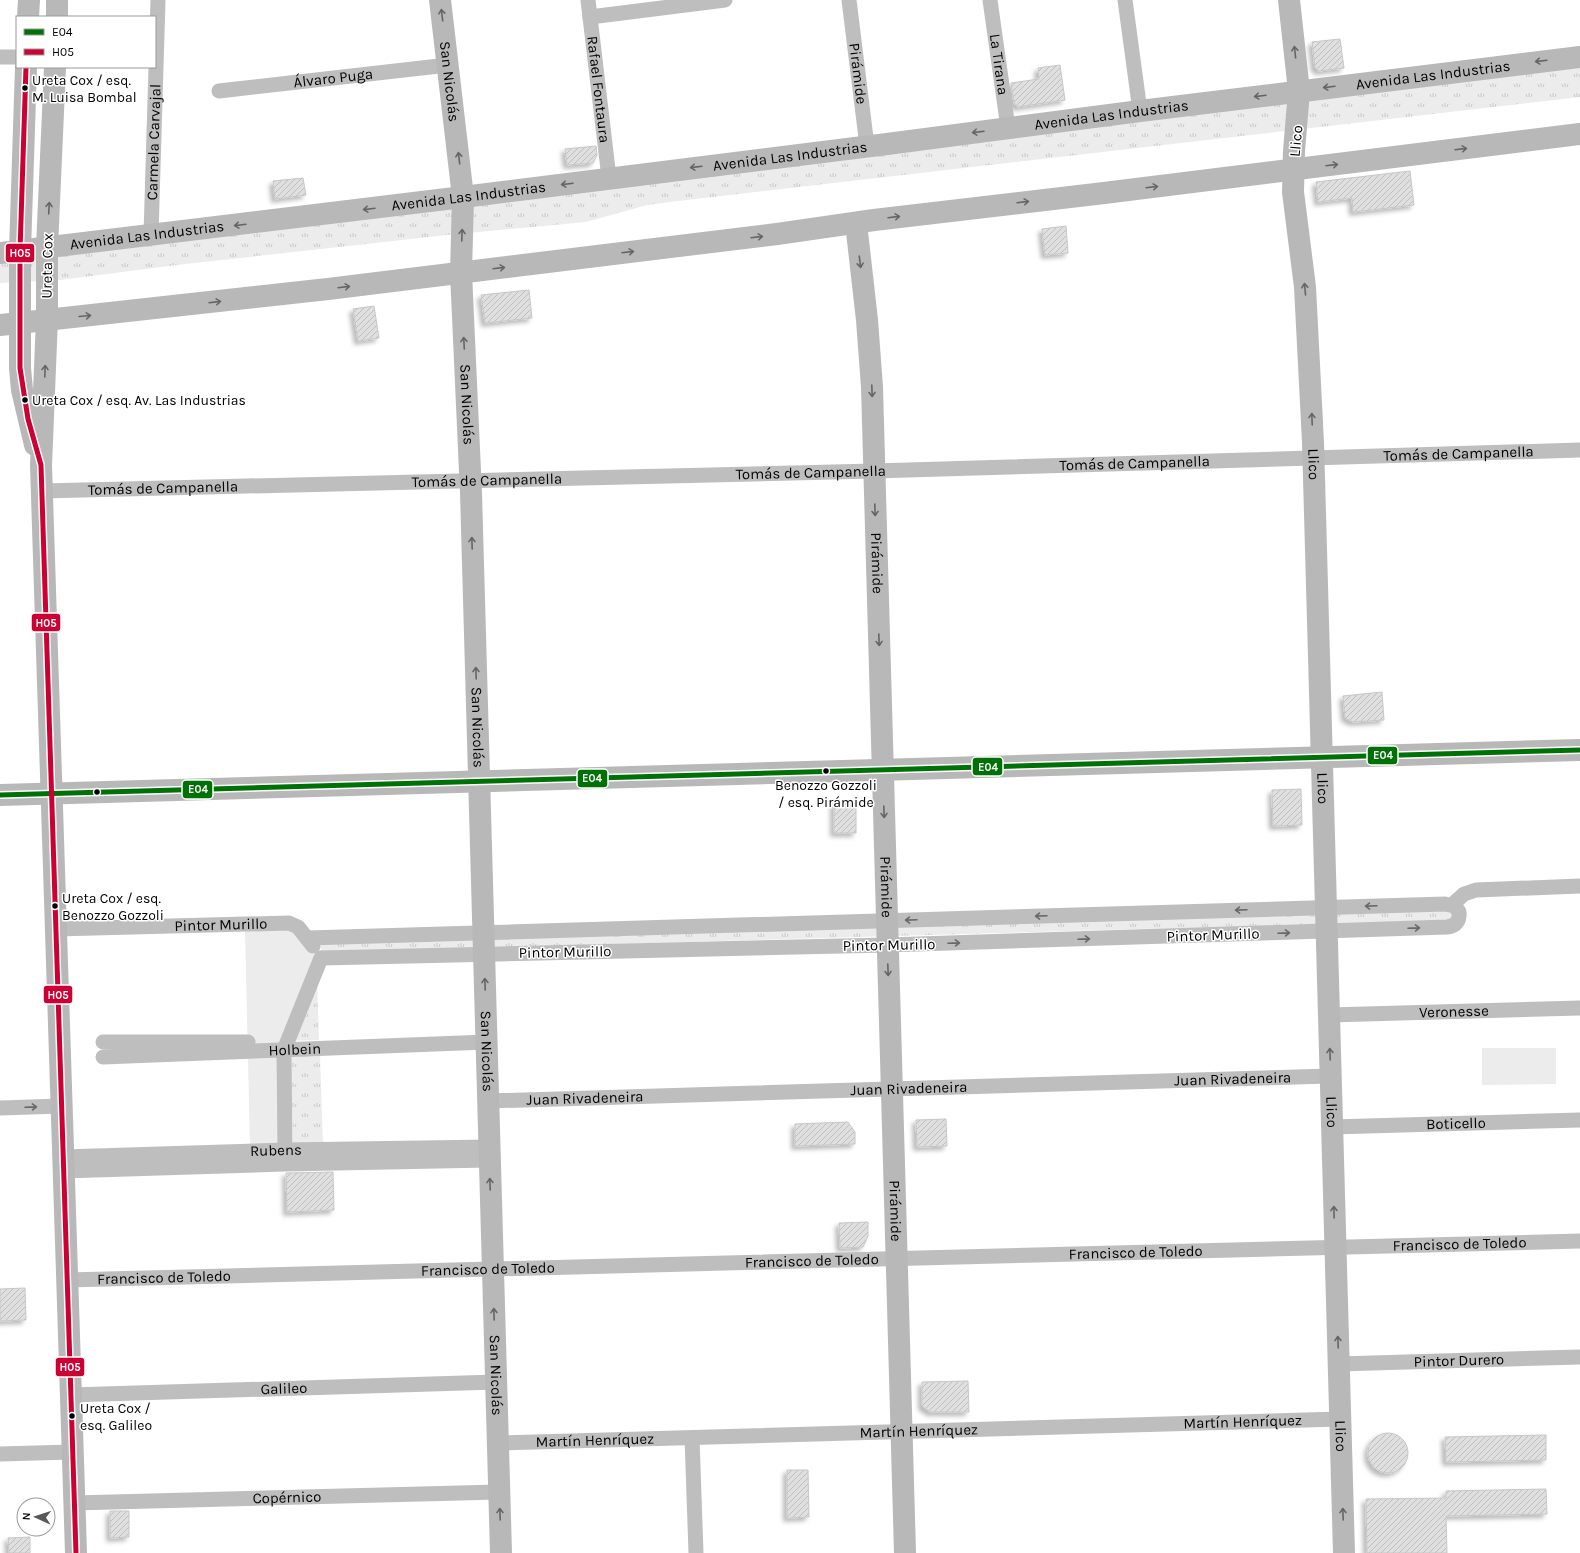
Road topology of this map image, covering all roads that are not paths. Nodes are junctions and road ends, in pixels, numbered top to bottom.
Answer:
1 (28, 0) edge
2 (57, 0) edge
3 (158, 0) edge
4 (440, 0) edge
5 (588, 0) edge
6 (725, 0) edge
7 (849, 0) edge
8 (990, 0) edge
9 (1125, 0) edge
10 (1289, 0) edge
11 (28, 16) edge
12 (57, 16) edge
13 (590, 17) junction
14 (0, 57) edge
15 (16, 57) edge
16 (1580, 57) edge
17 (448, 65) junction
18 (156, 67) edge
19 (26, 68) edge
20 (55, 68) edge
21 (156, 68) edge
22 (219, 91) dead end
23 (1299, 91) junction
24 (1140, 111) junction
25 (1008, 128) junction
26 (1580, 134) edge
27 (867, 146) junction
28 (1293, 170) junction
29 (609, 178) junction
30 (463, 197) junction
31 (856, 223) junction
32 (151, 236) junction
33 (47, 247) junction
34 (10, 252) edge
35 (461, 272) junction
36 (47, 319) junction
37 (10, 323) edge
38 (1580, 450) edge
39 (1313, 458) junction
40 (41, 465) junction
41 (874, 471) junction
42 (471, 480) junction
43 (42, 491) junction
44 (1580, 750) edge
45 (1321, 758) junction
46 (882, 771) junction
47 (479, 782) junction
48 (52, 793) junction
49 (0, 795) edge
50 (1580, 886) edge
51 (1452, 905) junction
52 (1326, 908) junction
53 (887, 921) junction
54 (56, 929) junction
55 (1326, 932) junction
56 (308, 938) junction
57 (484, 943) junction
58 (887, 945) junction
59 (321, 958) junction
60 (1580, 1008) edge
61 (1328, 1015) junction
62 (102, 1042) dead end
63 (487, 1042) junction
64 (285, 1046) junction
65 (103, 1057) dead end
66 (1330, 1076) junction
67 (891, 1089) junction
68 (488, 1101) junction
69 (61, 1106) junction
70 (0, 1108) edge
71 (1580, 1120) edge
72 (1332, 1127) junction
73 (285, 1150) junction
74 (489, 1153) junction
75 (63, 1164) junction
76 (1580, 1241) edge
77 (1335, 1247) junction
78 (896, 1258) junction
79 (493, 1269) junction
80 (67, 1280) junction
81 (1580, 1357) edge
82 (1338, 1364) junction
83 (496, 1382) junction
84 (71, 1395) junction
85 (1340, 1419) junction
86 (901, 1432) junction
87 (692, 1438) junction
88 (498, 1444) junction
89 (72, 1452) junction
90 (0, 1454) edge
91 (499, 1492) junction
92 (74, 1503) junction
93 (76, 1553) edge
94 (501, 1553) edge
95 (696, 1553) edge
96 (905, 1553) edge
97 (1344, 1553) edge

1 - 11 street
2 - 12 street
3 - 18 street, Carmela Carvajal
17 -> 4 street, San Nicolás
5 - 13 street, Rafael Fontaura
6 - 13 street
7 - 27 street, Pirámide
8 - 25 street, La Tirana
9 - 24 street
23 -> 10 street, Llico
13 - 29 street, Rafael Fontaura
14 - 15 street
16 -> 23 street, Avenida Las Industrias
17 - 22 street, Álvaro Puga
30 -> 17 street, San Nicolás
19 - 34 street, Ureta Cox
33 -> 20 street, Ureta Cox
21 - 32 street, Carmela Carvajal
23 -> 24 street, Avenida Las Industrias
23 - 28 street, Llico
24 - 25 street, Avenida Las Industrias
25 -> 27 street, Avenida Las Industrias
28 -> 26 street
27 -> 29 street, Avenida Las Industrias
31 -> 28 street
39 -> 28 street, Llico
29 -> 30 street, Avenida Las Industrias
30 -> 32 street, Avenida Las Industrias
35 -> 30 street, San Nicolás
35 -> 31 street
31 -> 41 street, Pirámide
32 - 33 street, Avenida Las Industrias
33 - 34 street, Avenida Las Industrias
33 - 36 street, Ureta Cox
34 - 37 street, Ureta Cox
36 -> 35 street
42 -> 35 street, San Nicolás
36 - 37 street
40 -> 36 street, Ureta Cox
37 - 40 street, Ureta Cox
38 - 39 street, Tomás de Campanella
39 - 41 street, Tomás de Campanella
39 - 45 street, Llico
40 - 43 street, Ureta Cox
41 - 42 street, Tomás de Campanella
41 -> 46 street, Pirámide
42 - 43 street, Tomás de Campanella
47 -> 42 street, San Nicolás
43 - 48 street, Ureta Cox
44 - 45 street
45 - 46 street
45 - 52 street, Llico
46 - 47 street
46 -> 53 street, Pirámide
47 - 48 street
47 - 57 street, San Nicolás
48 - 49 street
48 - 54 street, Ureta Cox
50 - 51 street
51 -> 52 street, Pintor Murillo
55 -> 51 street, Pintor Murillo
52 -> 53 street, Pintor Murillo
52 - 55 street, Llico
53 - 57 street, Pintor Murillo
53 - 58 street, Pirámide
54 - 56 street, Pintor Murillo
54 - 69 street, Ureta Cox
58 -> 55 street, Pintor Murillo
55 - 61 street, Llico
56 - 57 street, Pintor Murillo
56 - 59 street, Pintor Murillo
57 - 58 street, Pintor Murillo
57 - 59 street, Pintor Murillo
63 -> 57 street, San Nicolás
58 -> 67 street, Pirámide
59 - 64 street
60 - 61 street, Veronesse
66 -> 61 street, Llico
62 - 64 street, Holbein
63 - 64 street, Holbein
63 - 68 street, San Nicolás
64 - 65 street, Holbein
64 - 73 street
66 - 67 street, Juan Rivadeneira
66 - 72 street, Llico
67 - 68 street, Juan Rivadeneira
67 - 78 street, Pirámide
68 - 74 street, San Nicolás
70 -> 69 street
69 - 75 street, Ureta Cox
71 - 72 street, Boticello
77 -> 72 street, Llico
73 - 74 street, Rubens
73 - 75 street, Rubens
74 - 75 street, Rubens
79 -> 74 street, San Nicolás
75 - 80 street, Ureta Cox
76 - 77 street, Francisco de Toledo
77 - 78 street, Francisco de Toledo
82 -> 77 street, Llico
78 - 79 street, Francisco de Toledo
78 - 86 street, Pirámide
79 - 80 street, Francisco de Toledo
83 -> 79 street, San Nicolás
80 - 84 street, Ureta Cox
81 - 82 street, Pintor Durero
82 - 85 street, Llico
83 - 84 street, Galileo
83 - 88 street, San Nicolás
84 - 89 street, Ureta Cox
85 - 86 street, Martín Henríquez
97 -> 85 street, Llico
86 - 87 street, Martín Henríquez
86 - 96 street, Pirámide
87 - 88 street, Martín Henríquez
87 - 95 street
88 - 91 street, San Nicolás
89 - 90 street
89 - 92 street, Ureta Cox
91 - 92 street, Copérnico
94 -> 91 street, San Nicolás
92 - 93 street, Ureta Cox

